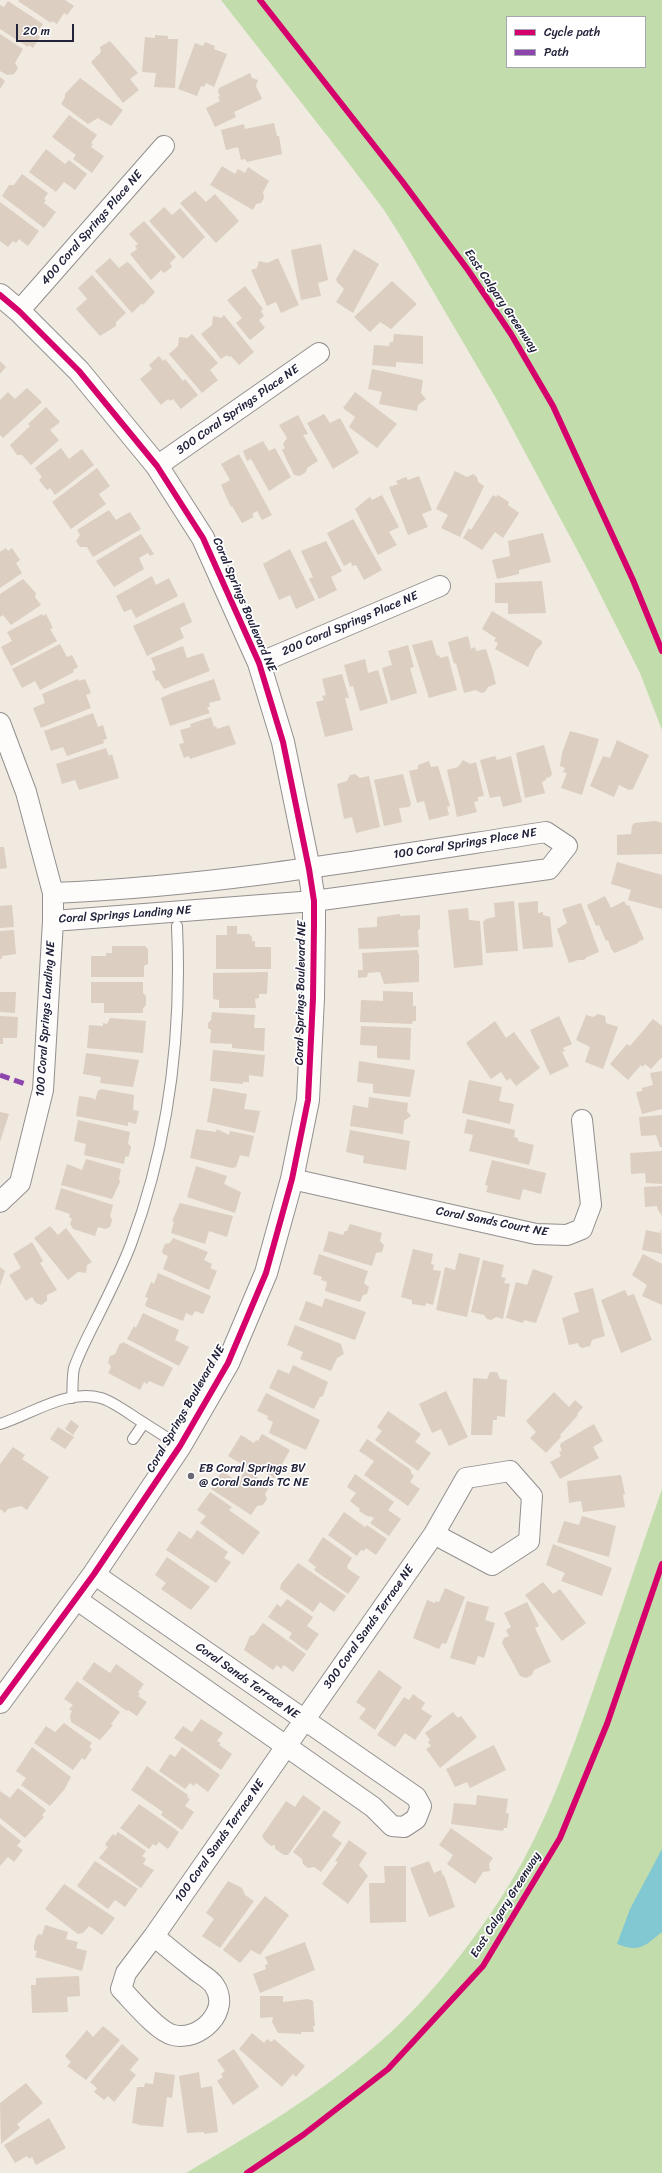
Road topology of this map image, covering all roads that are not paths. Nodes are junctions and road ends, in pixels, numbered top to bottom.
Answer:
1 (164, 146) dead end
2 (0, 295) edge
3 (19, 311) junction
4 (319, 353) dead end
5 (158, 466) junction
6 (440, 586) dead end
7 (259, 663) junction
8 (0, 722) edge
9 (309, 869) junction
10 (53, 893) junction
11 (314, 901) junction
12 (54, 921) junction
13 (177, 926) dead end
14 (582, 1120) dead end
15 (292, 1179) junction
16 (0, 1202) edge
17 (72, 1398) junction
18 (144, 1423) junction
19 (0, 1424) edge
20 (133, 1438) dead end
21 (180, 1446) junction
22 (434, 1534) junction
23 (94, 1574) junction
24 (76, 1599) junction
25 (0, 1702) edge
26 (303, 1720) junction
27 (286, 1746) junction
28 (154, 1936) junction

1 - 3 street, 400 Coral Springs Place NE
2 - 3 street, Coral Springs Boulevard NE
3 - 5 street, Coral Springs Boulevard NE
4 - 5 street, 300 Coral Springs Place NE
5 - 7 street, Coral Springs Boulevard NE
6 - 7 street, 200 Coral Springs Place NE
7 - 9 street, Coral Springs Boulevard NE
8 - 10 street, Coral Springs Landing NE
9 - 10 street
9 - 11 street, Coral Springs Boulevard NE
9 - 11 street, 100 Coral Springs Place NE
10 - 12 street, Coral Springs Landing NE
11 - 12 street, Coral Springs Landing NE
11 - 15 street, Coral Springs Boulevard NE
12 - 16 street, 100 Coral Springs Landing NE
13 - 17 lane
14 - 15 street, Coral Sands Court NE
15 - 21 street, Coral Springs Boulevard NE
17 - 18 lane
17 - 19 lane
18 - 20 lane
18 - 21 lane
21 - 23 street, Coral Springs Boulevard NE
22 - 22 street, 300 Coral Sands Terrace NE
22 - 26 street, 300 Coral Sands Terrace NE
23 - 24 street, Coral Springs Boulevard NE
23 - 26 street, Coral Sands Terrace NE
24 - 25 street, Coral Springs Boulevard NE
24 - 27 street
26 - 27 street, Coral Sands Terrace NE
26 - 27 street
27 - 28 street, 100 Coral Sands Terrace NE
28 - 28 street, 100 Coral Sands Terrace NE

